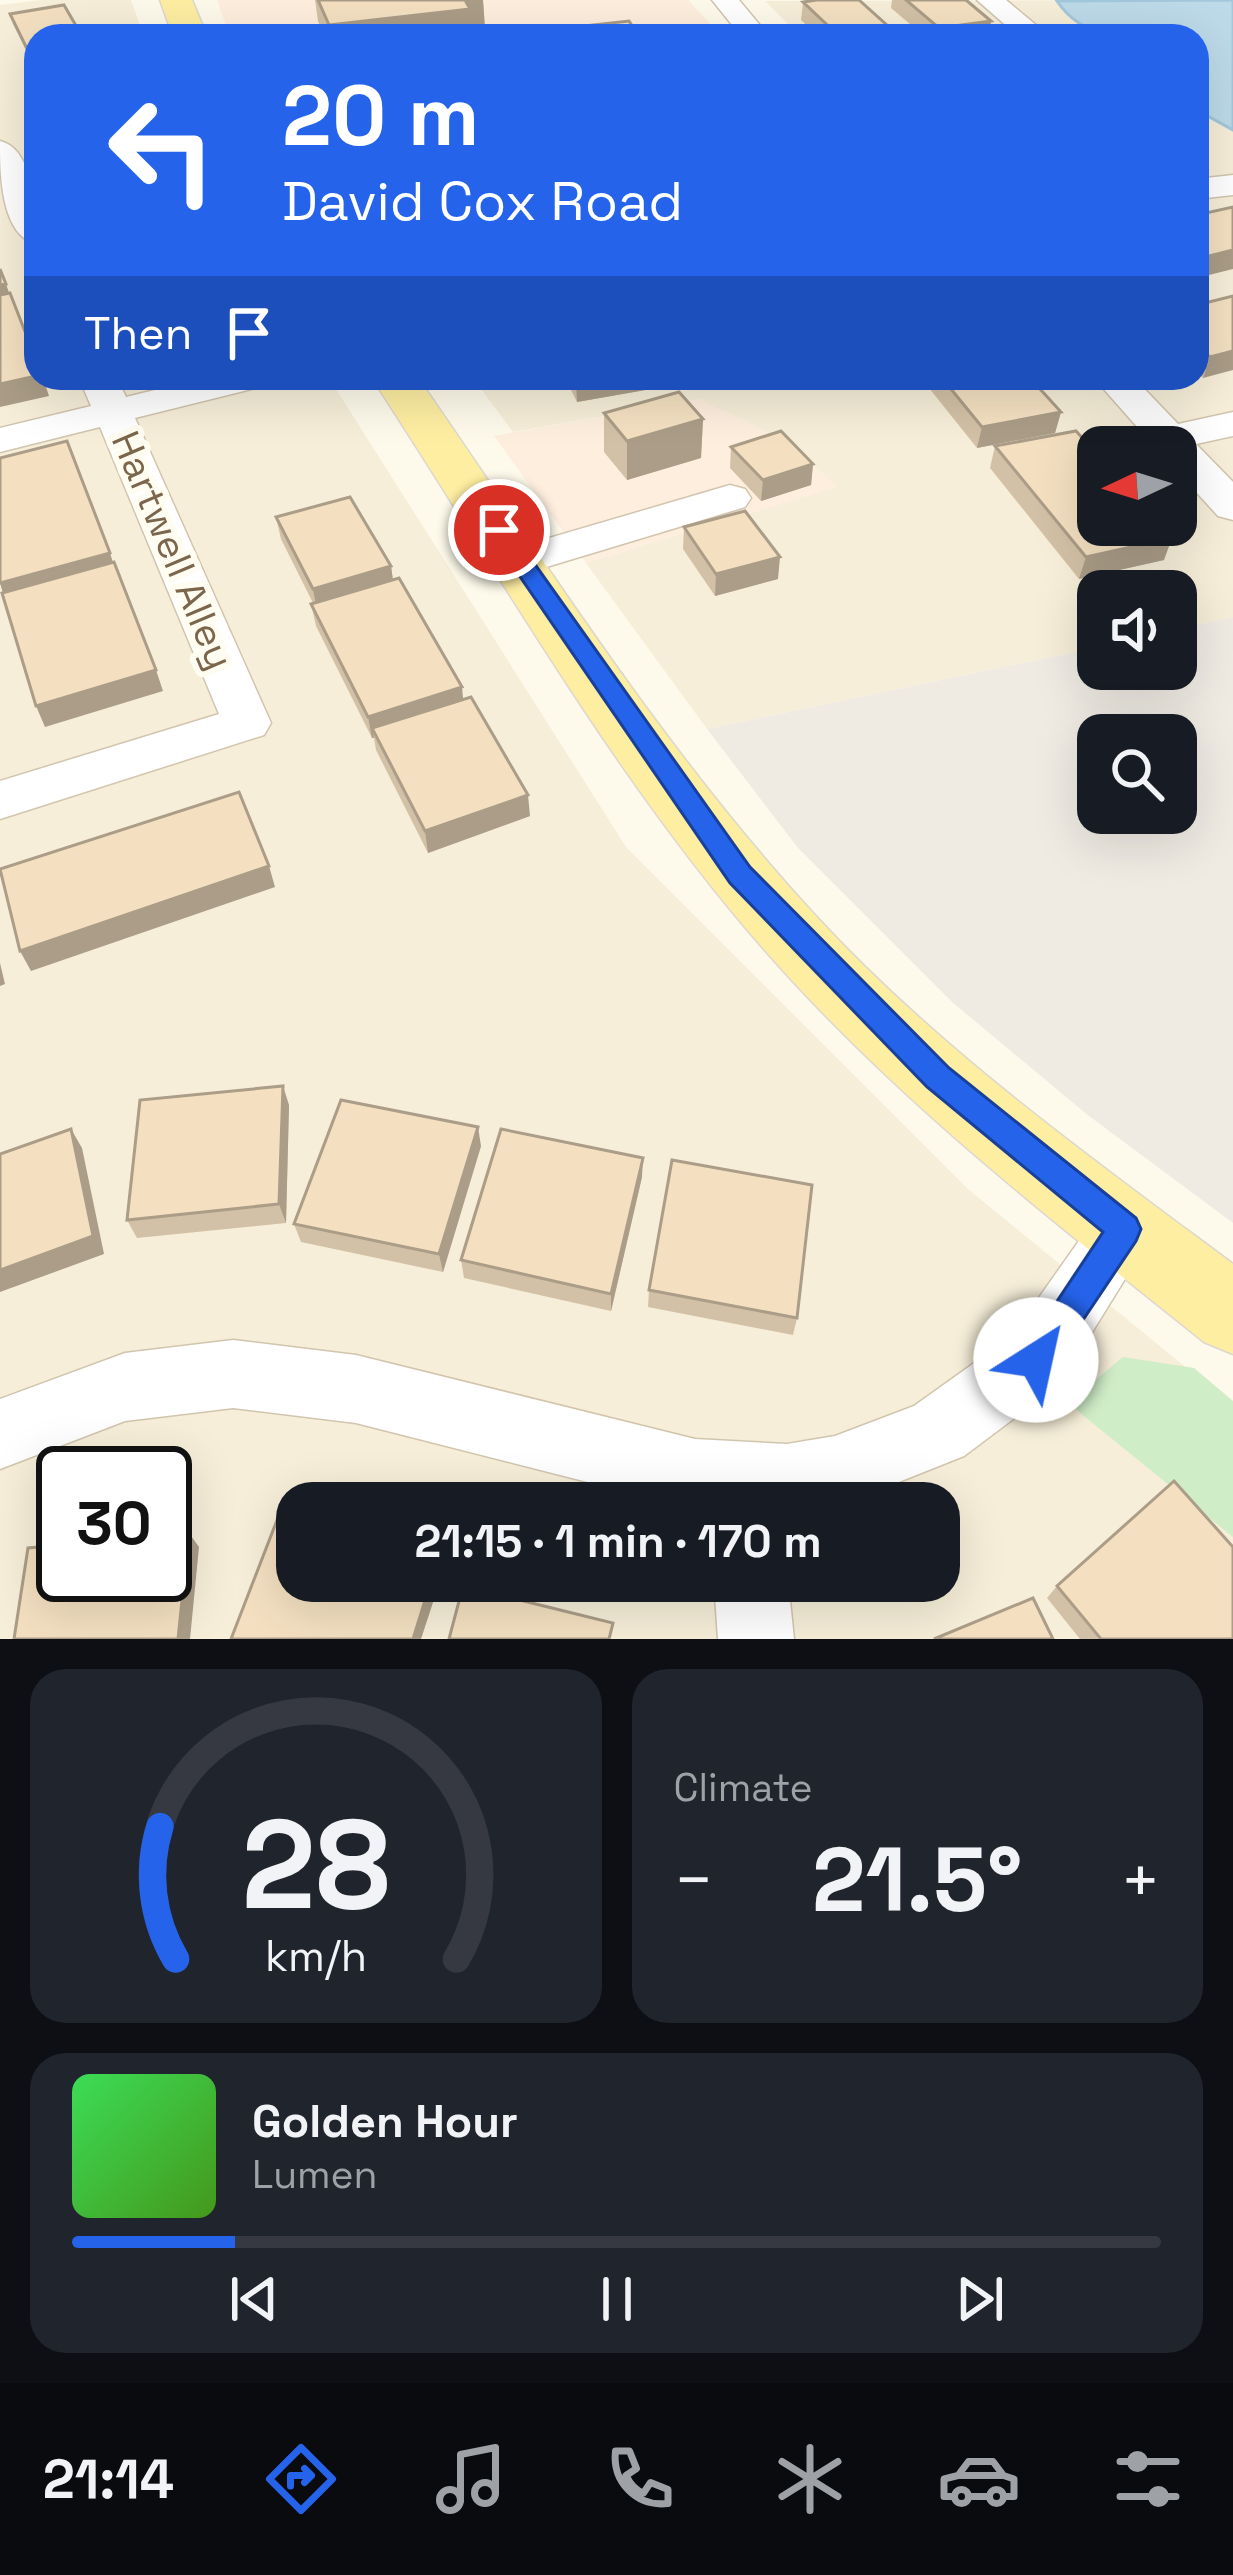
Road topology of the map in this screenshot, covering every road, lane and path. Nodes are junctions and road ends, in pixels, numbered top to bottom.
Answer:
1 (725, 0) edge
2 (990, 0) edge
3 (745, 24) edge
4 (1020, 24) edge
5 (0, 150) edge
6 (24, 206) edge
7 (149, 390) edge
8 (403, 390) edge
9 (1124, 390) edge
10 (106, 395) edge
11 (1233, 424) edge
12 (1157, 426) edge
13 (1197, 432) edge
14 (0, 440) edge
15 (1197, 469) edge
16 (730, 498) dead end
17 (1233, 507) edge
18 (520, 561) junction
19 (0, 800) edge
20 (1124, 1229) junction
21 (1233, 1314) edge
22 (0, 1434) edge
23 (720, 1482) edge
24 (780, 1482) edge
25 (753, 1602) edge
26 (756, 1639) edge

1 - 3 street
2 - 4 street
5 - 6 street
7 - 10 street
8 - 18 main road
9 - 12 street
10 - 14 street
10 - 19 street, Hartwell Alley
11 - 13 street
15 - 17 street
16 - 18 street
18 - 20 main road
20 - 21 main road
20 - 24 street
22 - 23 street
25 - 26 street

